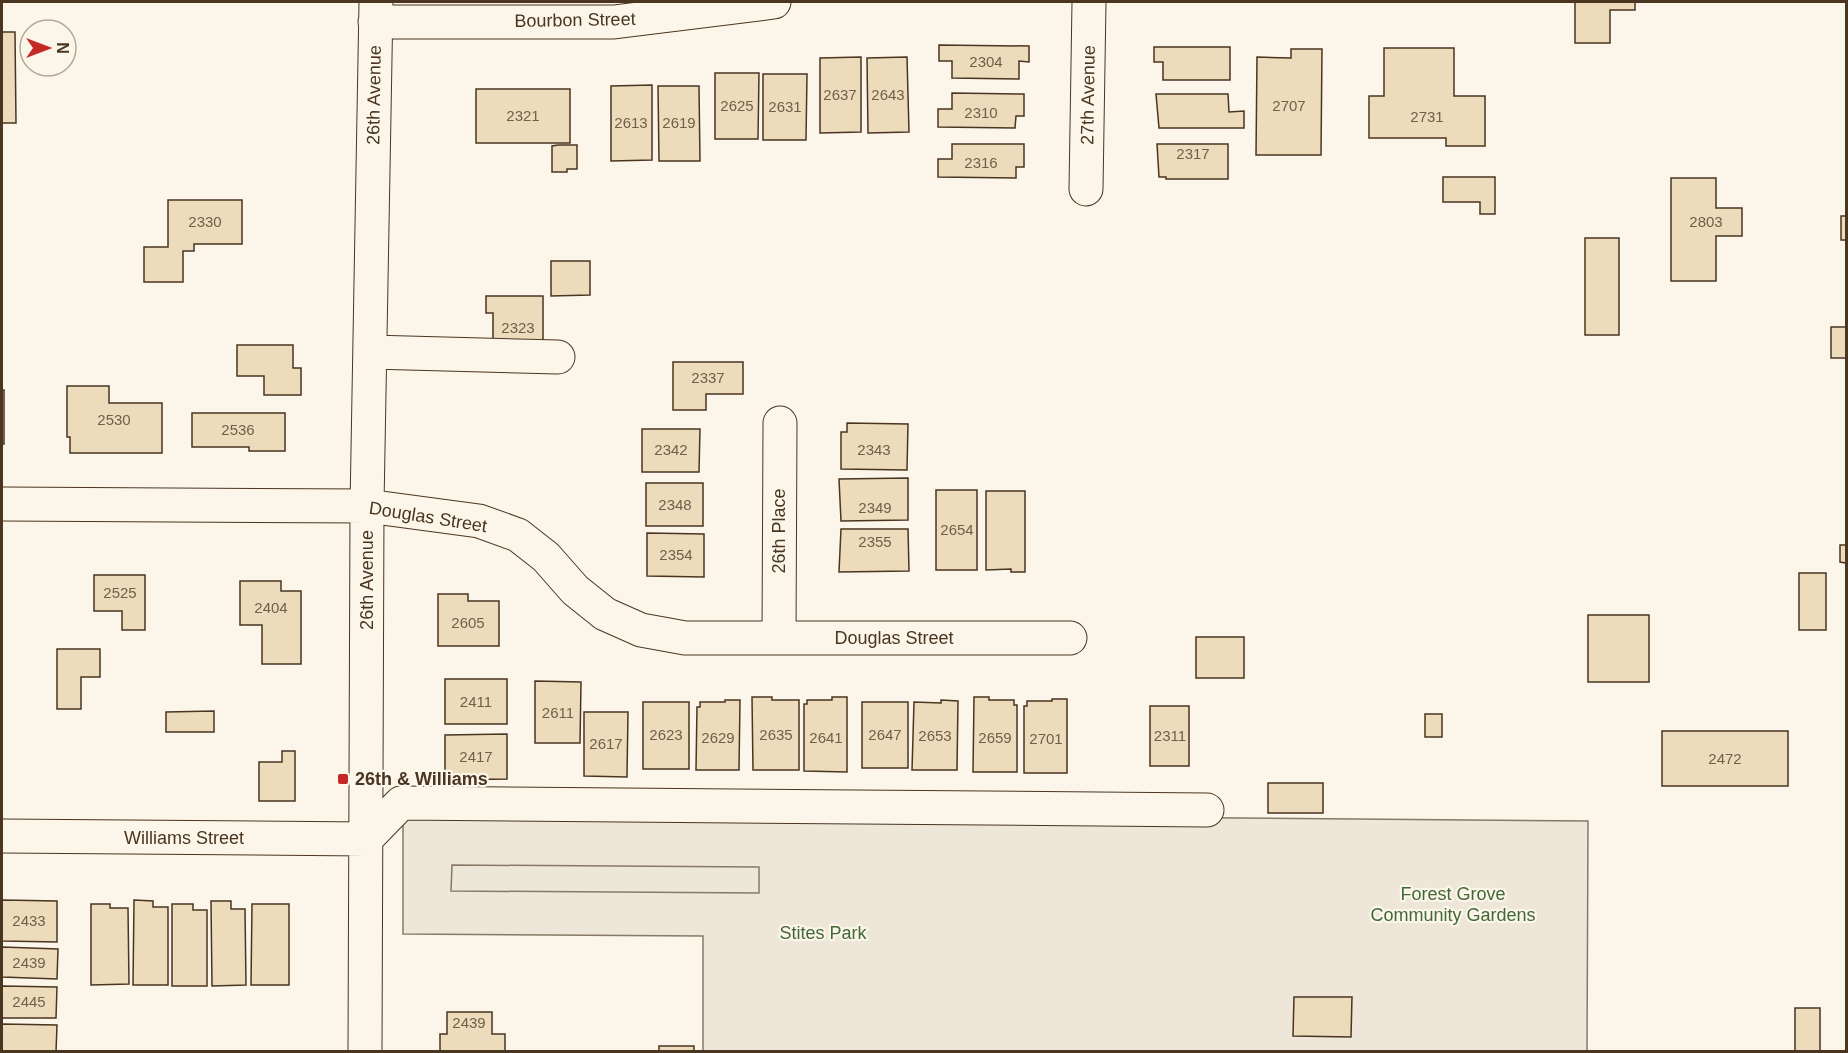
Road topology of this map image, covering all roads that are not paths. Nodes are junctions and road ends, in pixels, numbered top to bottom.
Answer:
1 (774, 2) edge
2 (1089, 2) edge
3 (376, 12) edge
4 (1086, 189) dead end
5 (370, 352) junction
6 (558, 357) dead end
7 (780, 423) dead end
8 (2, 504) edge
9 (367, 506) junction
10 (779, 638) junction
11 (1070, 638) dead end
12 (1207, 810) dead end
13 (2, 836) edge
14 (366, 838) junction
15 (365, 1052) edge

1 - 3 street, Bourbon Street
2 - 4 street, 27th Avenue
3 - 5 street, 26th Avenue
5 - 6 street
5 - 9 street, 26th Avenue
7 - 10 street, 26th Place
8 - 9 street, Douglas Street
9 - 10 street, Douglas Street
9 - 14 street, 26th Avenue
10 - 11 street, Douglas Street
12 - 14 street
13 - 14 street, Williams Street
14 - 15 street, 26th Avenue

